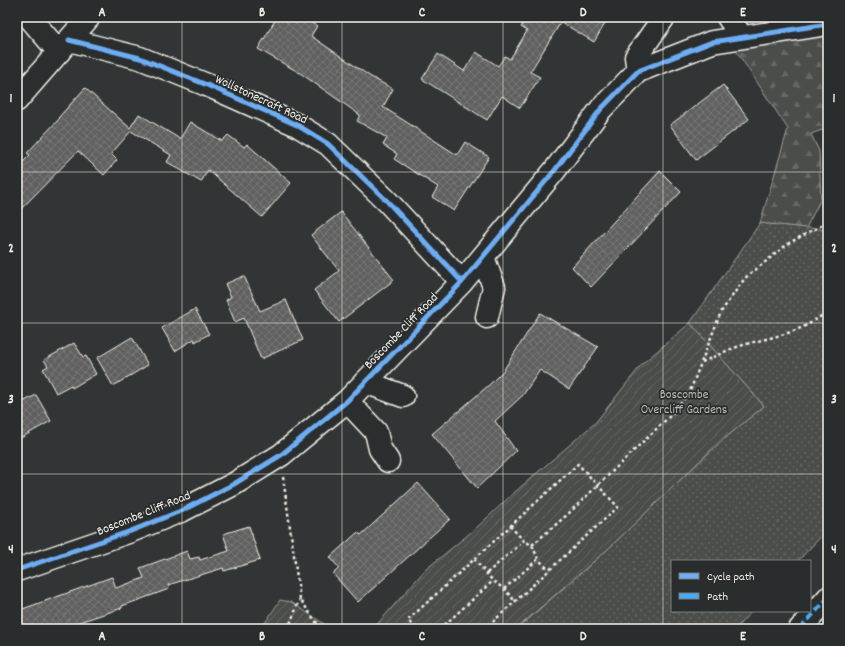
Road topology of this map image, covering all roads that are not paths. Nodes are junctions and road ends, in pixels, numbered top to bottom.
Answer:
1 (29, 17) edge
2 (89, 17) edge
3 (664, 17) edge
4 (728, 17) edge
5 (828, 24) edge
6 (742, 37) junction
7 (64, 46) junction
8 (638, 71) junction
9 (17, 100) edge
10 (483, 258) junction
11 (462, 282) junction
12 (487, 317) dead end
13 (365, 382) junction
14 (403, 396) dead end
15 (347, 401) junction
16 (388, 461) dead end
17 (17, 570) edge
18 (828, 598) edge
19 (800, 629) edge

1 - 7 street
2 - 7 street
3 - 8 street
4 - 6 street
5 - 6 street, Boscombe Cliff Road
6 - 8 street, Boscombe Cliff Road
7 - 9 street
7 - 11 street, Wollstonecraft Road
8 - 10 street, Boscombe Cliff Road
10 - 11 street, Boscombe Cliff Road
10 - 12 street
11 - 13 street, Boscombe Cliff Road
13 - 14 street
13 - 15 street, Boscombe Cliff Road
15 - 16 street
15 - 17 street, Boscombe Cliff Road
18 - 19 street

